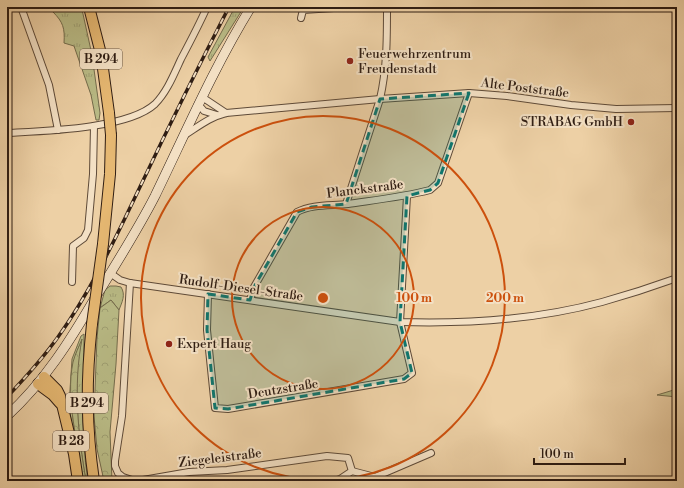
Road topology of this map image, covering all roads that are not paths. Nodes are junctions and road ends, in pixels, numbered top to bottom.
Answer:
1 (21, 7) edge
2 (89, 7) edge
3 (207, 7) edge
4 (251, 7) edge
5 (349, 7) edge
6 (387, 7) edge
7 (301, 18) dead end
8 (469, 93) junction
9 (380, 99) junction
10 (200, 100) junction
11 (677, 108) edge
12 (226, 113) junction
13 (217, 115) junction
14 (94, 126) junction
15 (58, 130) junction
16 (7, 133) edge
17 (184, 136) junction
18 (407, 196) junction
19 (346, 204) junction
20 (110, 273) junction
21 (677, 278) edge
22 (72, 282) dead end
23 (130, 282) junction
24 (208, 294) junction
25 (250, 300) junction
26 (400, 322) junction
27 (41, 380) junction
28 (7, 416) edge
29 (431, 453) dead end
30 (352, 471) junction
31 (375, 479) edge
32 (78, 481) edge
33 (94, 481) edge
34 (333, 481) edge

1 - 15 street
2 - 33 main road, B 294, bridge
3 - 14 street
4 - 10 street
5 - 7 street
6 - 9 street
8 - 9 street, Alte Poststraße
8 - 11 street, Alte Poststraße
8 - 18 street, Planckstraße
9 - 12 street, Alte Poststraße
9 - 19 street
10 - 12 street
10 - 13 street
10 - 17 street
12 - 13 street, Alte Poststraße
13 - 17 street, Alte Poststraße
14 - 15 street
14 - 22 street
15 - 16 street
17 - 20 street
18 - 19 street, Planckstraße
18 - 26 street
19 - 25 street, Planckstraße
20 - 23 street, Rudolf-Diesel-Straße
20 - 27 street
21 - 26 street, Rudolf-Diesel-Straße
23 - 24 street, Rudolf-Diesel-Straße
23 - 30 street, Ziegeleistraße
24 - 25 street, Rudolf-Diesel-Straße
24 - 26 street, Deutzstraße
25 - 26 street, Rudolf-Diesel-Straße
27 - 28 street
27 - 32 main road, B 28
29 - 31 street
30 - 31 street
30 - 34 street

